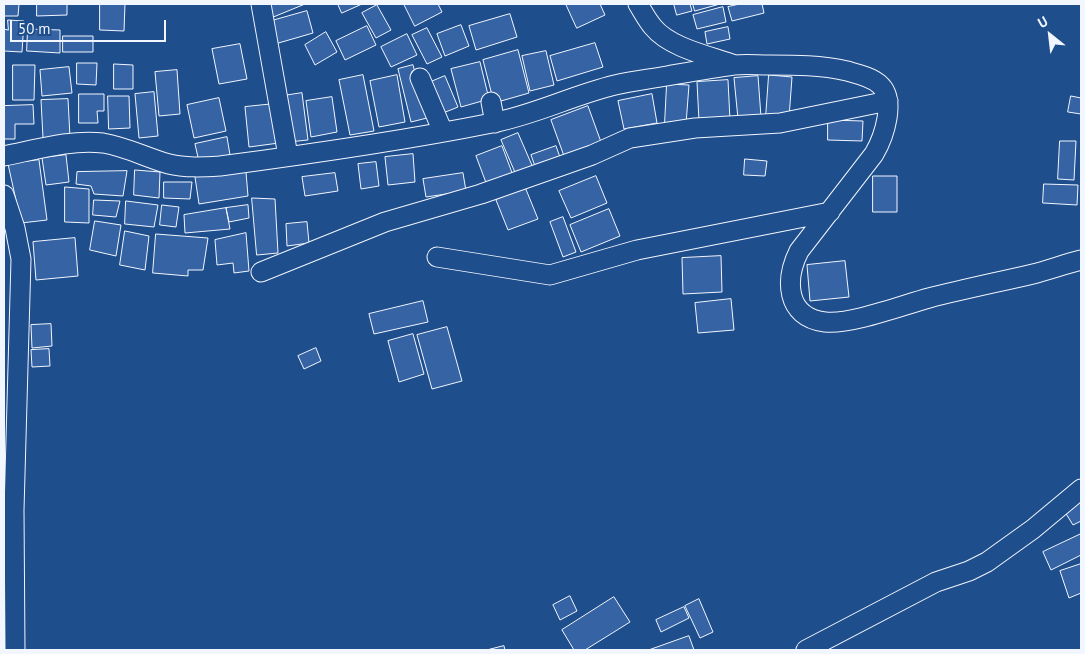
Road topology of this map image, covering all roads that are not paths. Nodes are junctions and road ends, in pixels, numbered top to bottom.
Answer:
1 (261, 4) edge
2 (638, 4) edge
3 (736, 65) junction
4 (420, 78) dead end
5 (888, 101) junction
6 (491, 102) dead end
7 (495, 123) junction
8 (443, 132) junction
9 (4, 156) edge
10 (288, 156) junction
11 (4, 195) edge
12 (830, 212) junction
13 (437, 257) dead end
14 (1081, 260) edge
15 (261, 272) dead end
16 (1081, 488) edge
17 (15, 650) edge
18 (806, 650) edge

1 - 10 street
2 - 3 street
3 - 5 street
3 - 7 street
4 - 8 street
5 - 12 street
5 - 15 street
6 - 7 street
7 - 8 street
8 - 10 street
9 - 10 street
11 - 17 street
12 - 13 street
12 - 14 street
16 - 18 street

